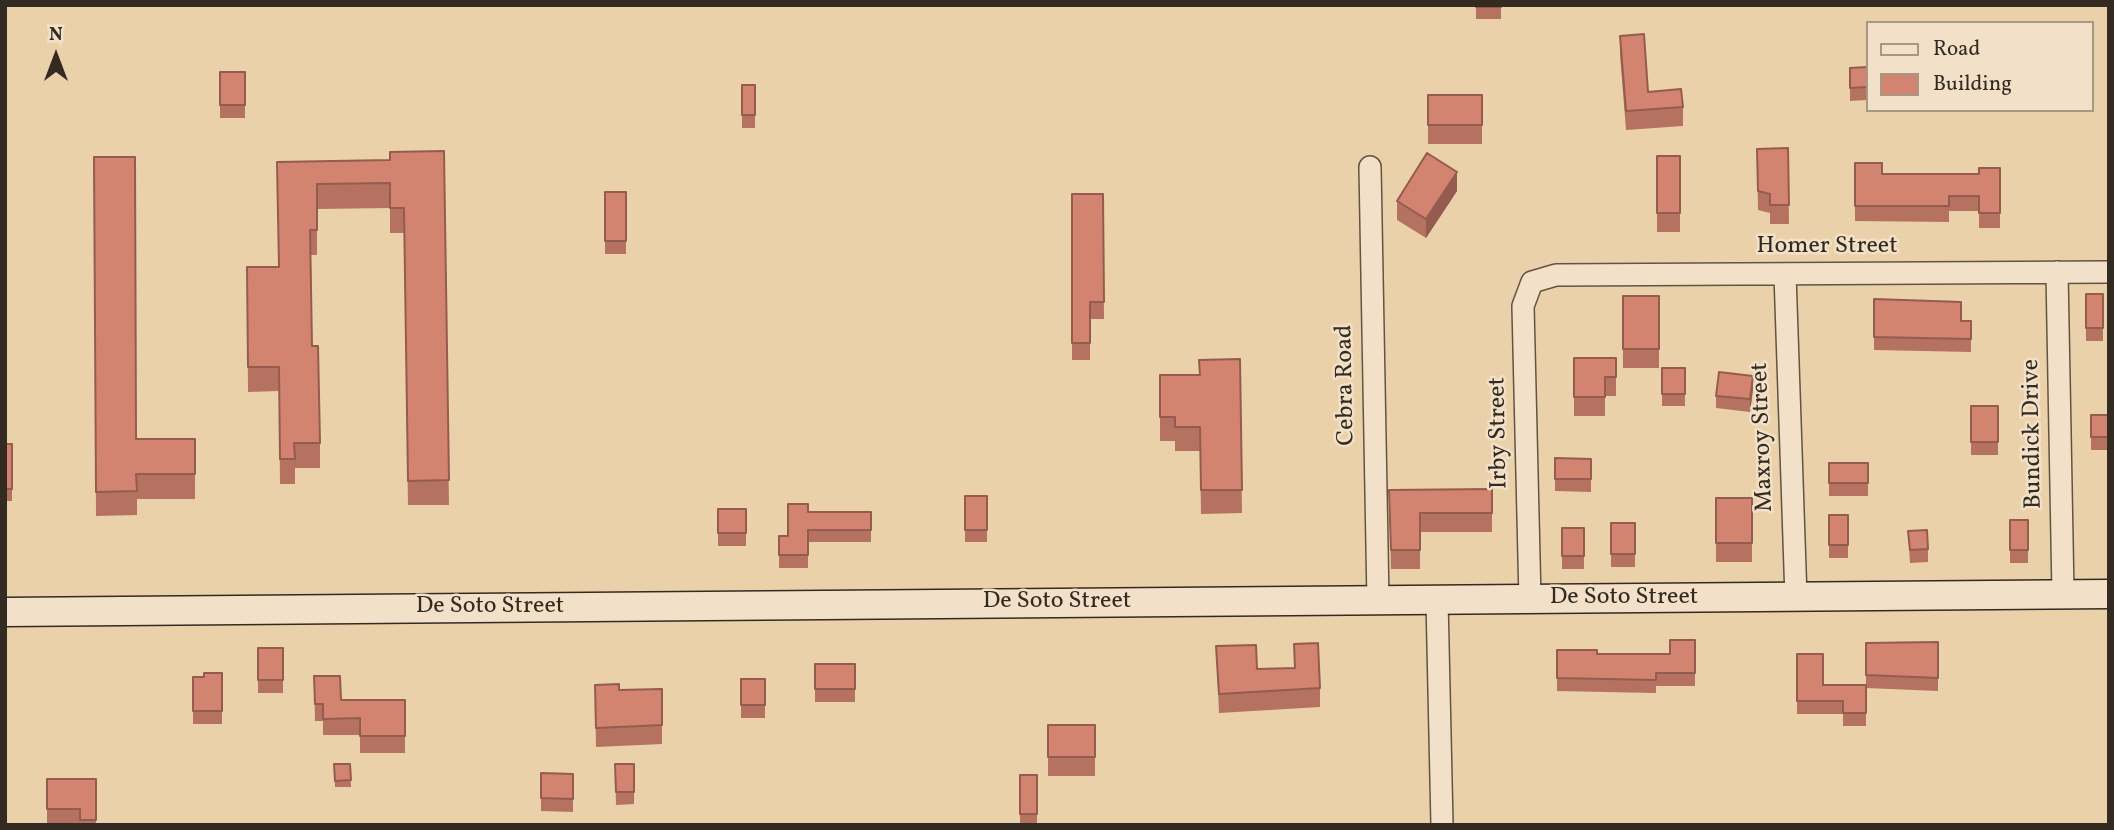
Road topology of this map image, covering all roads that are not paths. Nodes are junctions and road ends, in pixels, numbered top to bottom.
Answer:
1 (1370, 167) dead end
2 (2057, 272) junction
3 (2109, 272) edge
4 (1785, 274) junction
5 (1546, 276) joint
6 (2063, 594) junction
7 (2109, 594) edge
8 (1796, 598) junction
9 (1437, 600) junction
10 (1530, 600) junction
11 (1378, 601) junction
12 (5, 612) edge
13 (1442, 825) edge

1 - 11 street, Cebra Road
2 - 3 street, Homer Street
2 - 4 street, Homer Street
2 - 6 street, Bundick Drive
4 - 5 street, Homer Street
4 - 8 street, Maxroy Street
5 - 10 street, Irby Street
6 - 7 street, De Soto Street
6 - 8 street, De Soto Street
8 - 10 street, De Soto Street
9 - 10 street, De Soto Street
9 - 11 street, De Soto Street
9 - 13 street
11 - 12 street, De Soto Street

